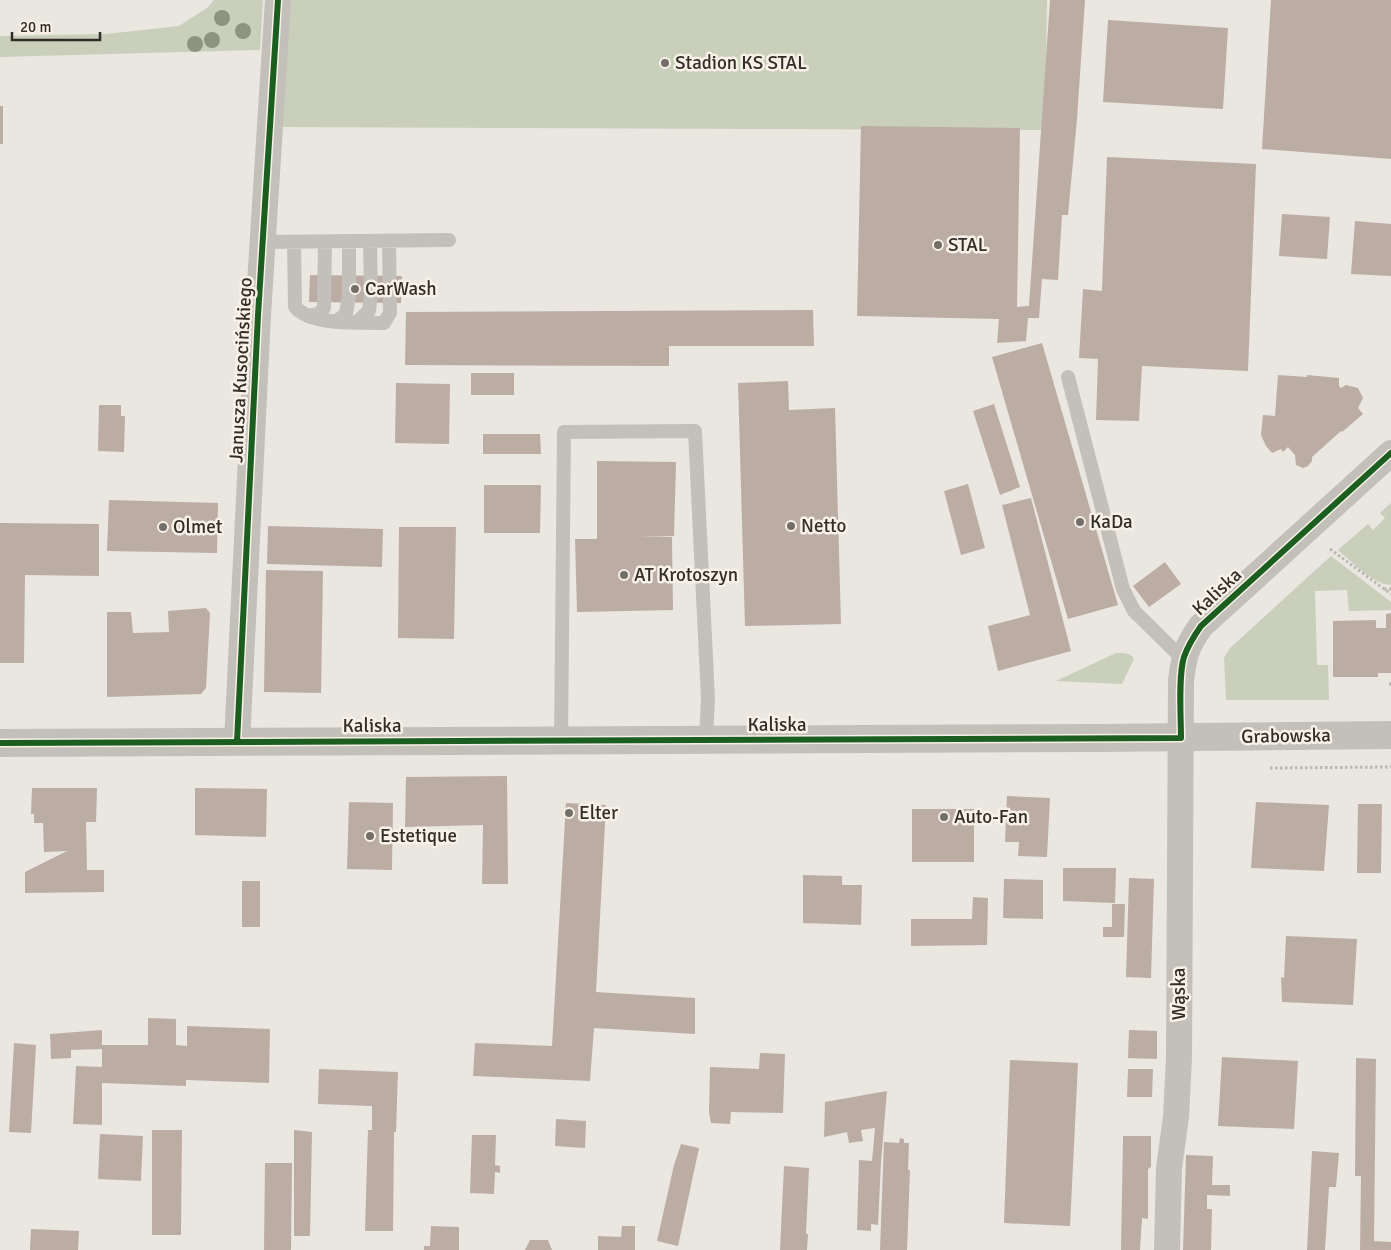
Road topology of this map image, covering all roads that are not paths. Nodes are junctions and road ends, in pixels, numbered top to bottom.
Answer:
1 (278, 0) edge
2 (449, 240) dead end
3 (349, 241) junction
4 (370, 241) junction
5 (389, 241) junction
6 (263, 242) junction
7 (294, 242) junction
8 (325, 242) junction
9 (308, 316) junction
10 (337, 321) junction
11 (357, 322) junction
12 (1068, 377) dead end
13 (1391, 453) edge
14 (1183, 659) junction
15 (1391, 735) edge
16 (1181, 738) junction
17 (706, 739) junction
18 (560, 741) junction
19 (237, 742) junction
20 (0, 743) edge
21 (1167, 1250) edge

1 - 6 street, Janusza Kusocińskiego
2 - 5 lane
3 - 4 lane
3 - 8 lane
3 - 10 lane
4 - 5 lane
4 - 11 lane
5 - 11 lane
6 - 7 lane
6 - 19 street, Janusza Kusocińskiego
7 - 8 lane
7 - 9 lane
8 - 9 lane
9 - 10 lane
10 - 11 lane
12 - 14 lane
13 - 14 street, Kaliska
14 - 16 street, Kaliska
15 - 16 street, Grabowska
16 - 17 street, Kaliska
16 - 21 street, Wąska
17 - 18 street, Kaliska
17 - 18 lane
18 - 19 street, Kaliska
19 - 20 street, Kaliska

